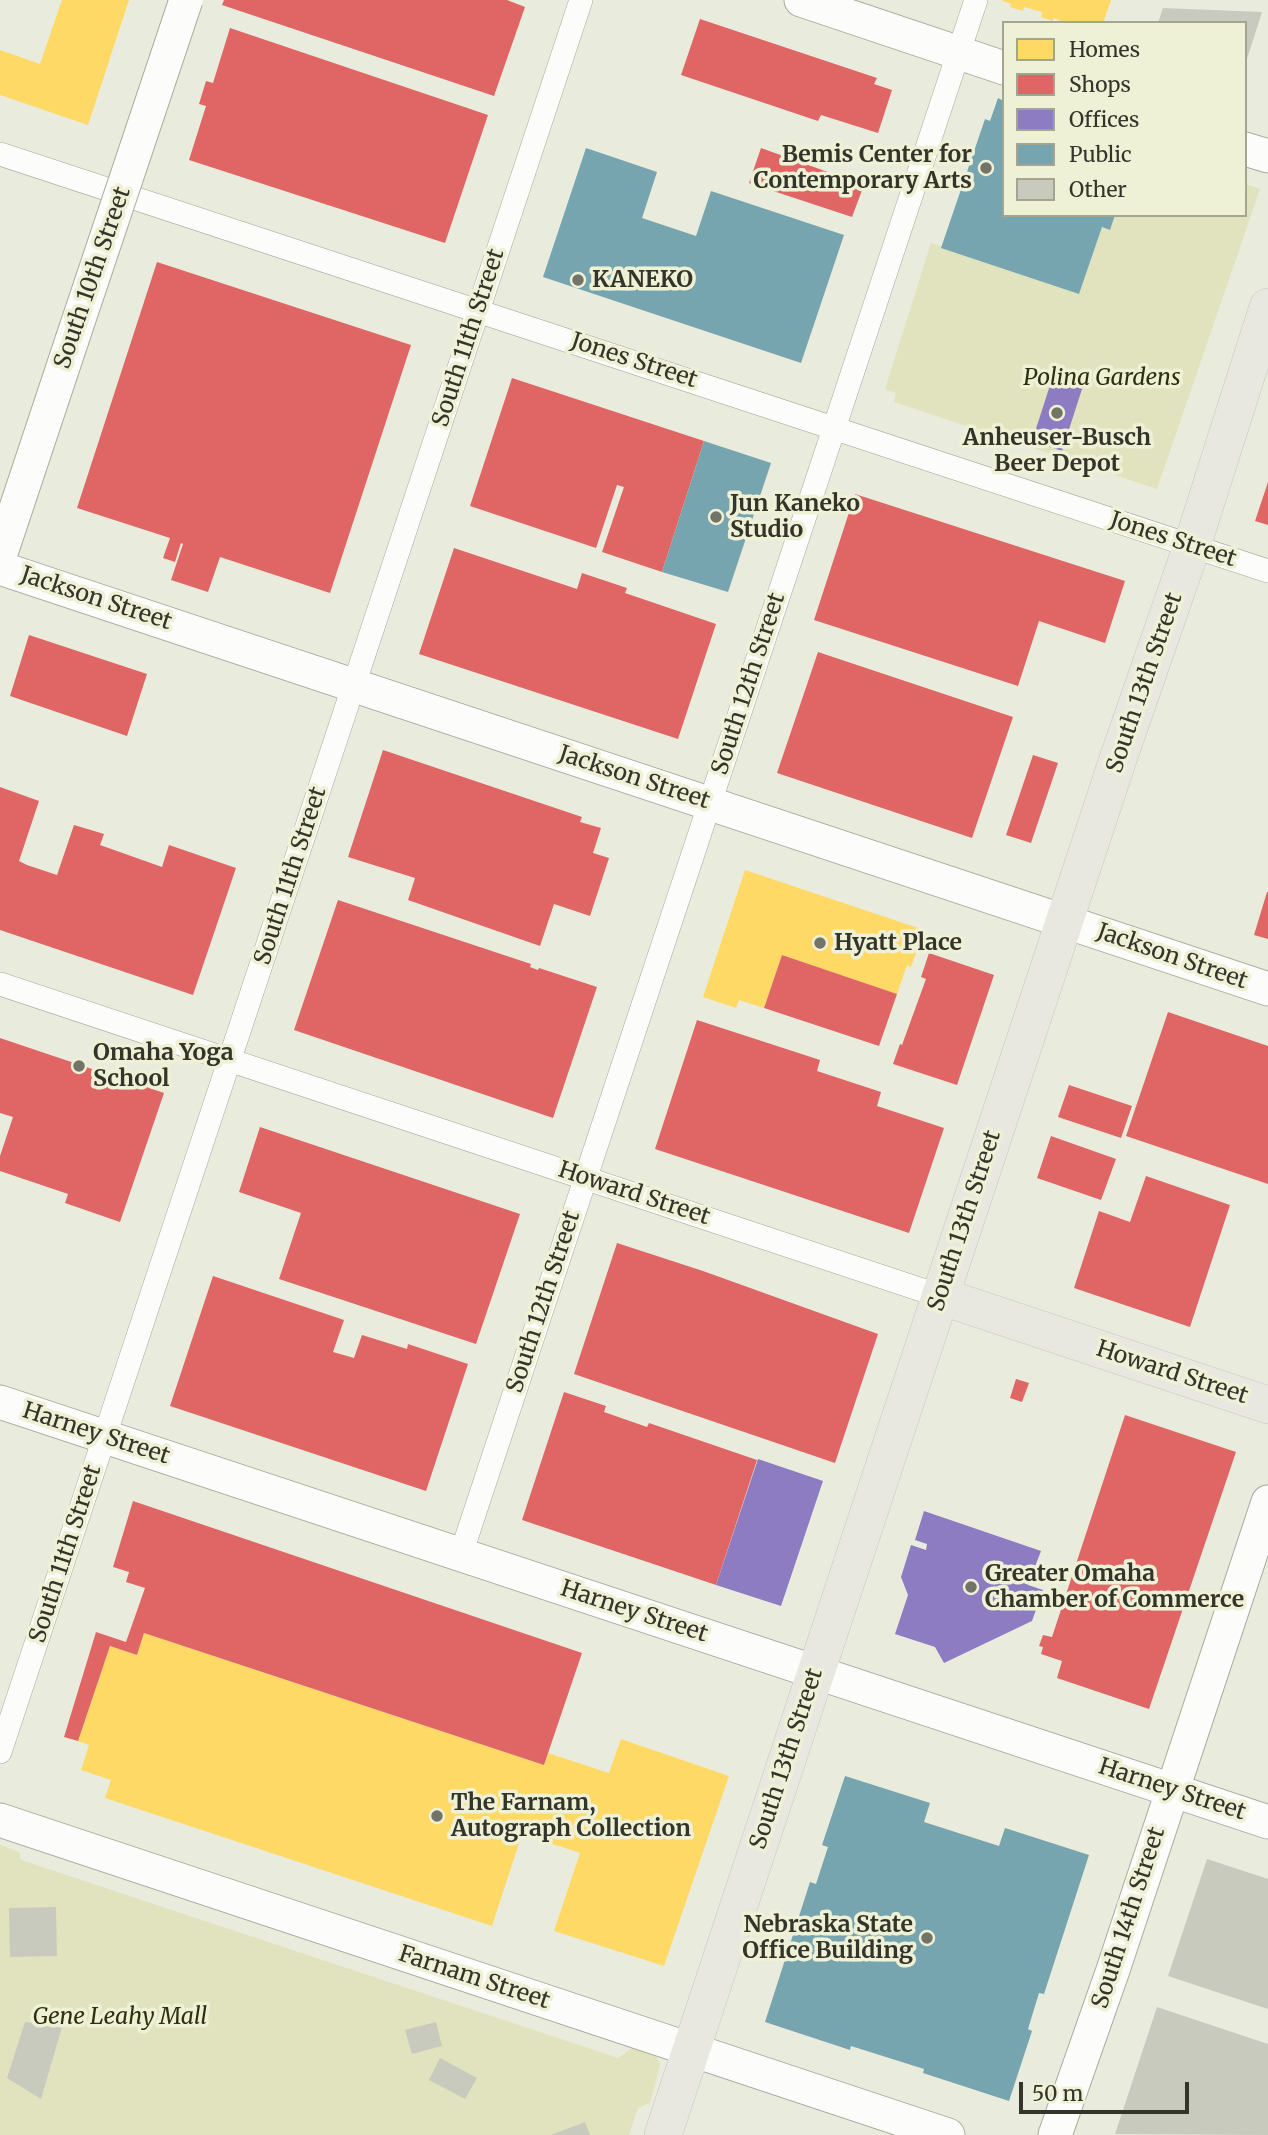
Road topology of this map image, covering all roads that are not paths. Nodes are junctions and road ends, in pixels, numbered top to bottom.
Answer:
1 (186, 0) edge
2 (581, 0) edge
3 (801, 0) edge
4 (975, 0) edge
5 (959, 53) junction
6 (1002, 67) edge
7 (1247, 150) edge
8 (0, 154) edge
9 (1268, 156) edge
10 (1268, 307) edge
11 (478, 310) junction
12 (835, 427) junction
13 (1192, 546) junction
14 (0, 556) edge
15 (0, 568) edge
16 (1268, 571) edge
17 (354, 684) junction
18 (710, 803) junction
19 (1064, 921) junction
20 (0, 984) edge
21 (1268, 989) edge
22 (230, 1060) junction
23 (585, 1178) junction
24 (940, 1296) junction
25 (0, 1402) edge
26 (1268, 1405) edge
27 (105, 1437) junction
28 (1268, 1502) edge
29 (460, 1555) junction
30 (815, 1672) junction
31 (0, 1752) edge
32 (1172, 1790) junction
33 (0, 1820) edge
34 (1268, 1822) edge
35 (691, 2050) junction
36 (663, 2135) edge
37 (948, 2135) edge
38 (1055, 2135) edge

1 - 14 main road, South 10th Street, bridge
2 - 11 street, South 11th Street
3 - 5 main road
4 - 5 street, South 12th Street
5 - 6 main road
5 - 12 street, South 12th Street
7 - 9 main road
8 - 11 street, Jones Street
10 - 13 main road, South 13th Street
11 - 12 street, Jones Street
11 - 17 street, South 11th Street
12 - 13 street, Jones Street
12 - 18 street, South 12th Street
13 - 16 street, Jones Street
13 - 19 main road, South 13th Street
15 - 17 main road, Jackson Street
17 - 18 main road, Jackson Street
17 - 22 street, South 11th Street
18 - 19 main road, Jackson Street
18 - 23 street, South 12th Street
19 - 21 main road, Jackson Street
19 - 24 main road, South 13th Street
20 - 22 street, Howard Street
22 - 23 street, Howard Street
22 - 27 street, South 11th Street
23 - 24 street, Howard Street
23 - 29 street, South 12th Street
24 - 26 main road, Howard Street
24 - 30 main road, South 13th Street
25 - 27 main road, Harney Street
27 - 29 main road, Harney Street
27 - 31 street, South 11th Street
28 - 32 main road, South 14th Street
29 - 30 main road, Harney Street
30 - 32 main road, Harney Street
30 - 35 main road, South 13th Street
32 - 34 main road, Harney Street
32 - 38 main road, South 14th Street
33 - 35 main road, Farnam Street
35 - 36 main road, South 13th Street
35 - 37 main road, Farnam Street

